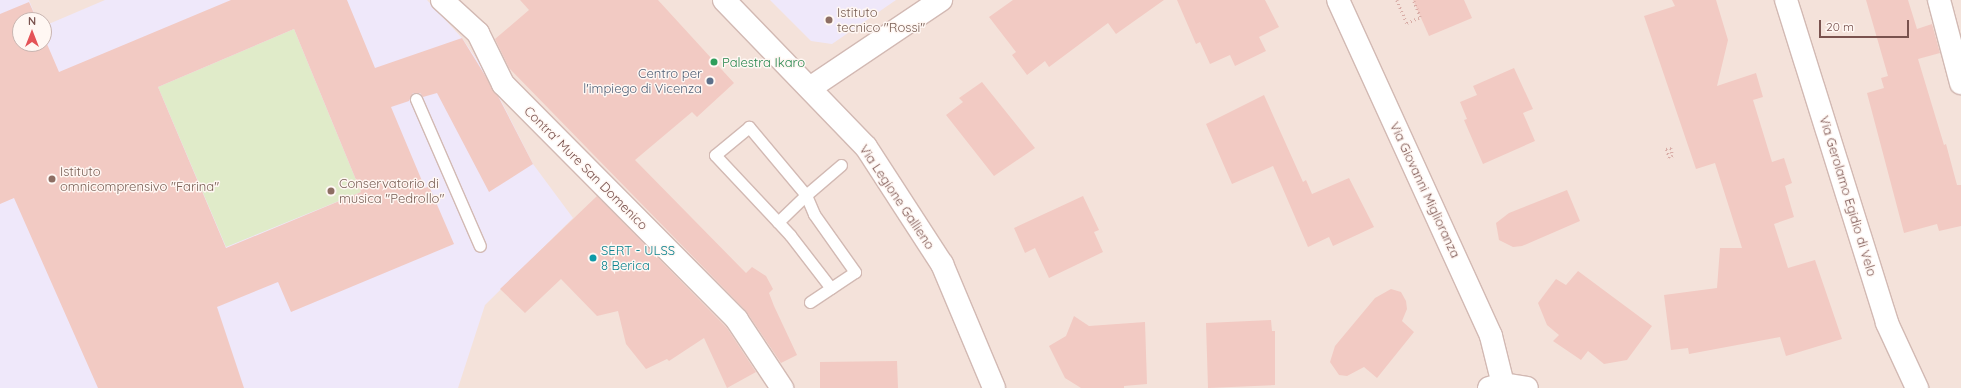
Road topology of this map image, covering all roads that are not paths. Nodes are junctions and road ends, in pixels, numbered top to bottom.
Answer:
1 (442, 0) edge
2 (724, 0) edge
3 (941, 0) edge
4 (1338, 0) edge
5 (1786, 0) edge
6 (1939, 0) edge
7 (1961, 83) edge
8 (810, 88) junction
9 (416, 99) dead end
10 (841, 165) dead end
11 (806, 196) junction
12 (778, 222) junction
13 (480, 246) dead end
14 (831, 288) junction
15 (810, 302) dead end
16 (1496, 386) edge
17 (782, 388) edge
18 (994, 388) edge
19 (1527, 388) edge
20 (1918, 388) edge

1 - 17 street, Contra' Mure San Domenico
2 - 8 street, Via Legione Gallieno
3 - 8 street
4 - 16 street, Via Giovanni Miglioranza
5 - 20 street, Via Gerolamo Egidio di Velo
6 - 7 street
8 - 18 street, Via Legione Gallieno
9 - 13 lane
10 - 11 lane
11 - 12 lane
11 - 12 lane
11 - 14 lane
12 - 14 lane
14 - 15 lane
16 - 19 street

